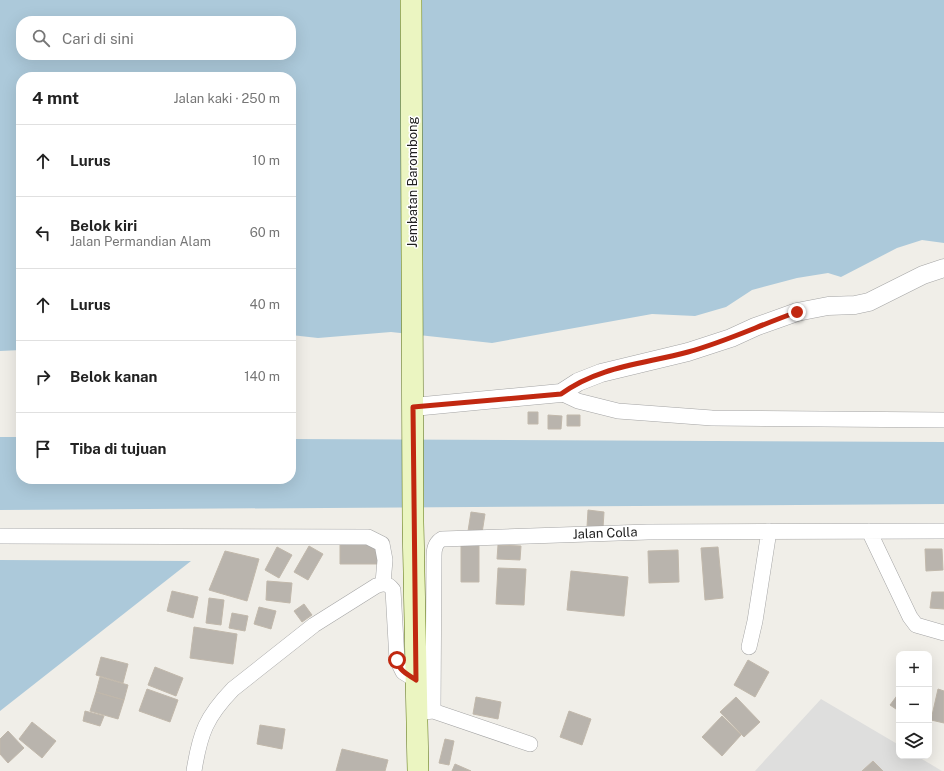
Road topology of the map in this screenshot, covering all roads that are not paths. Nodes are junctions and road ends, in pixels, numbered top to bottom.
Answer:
1 (411, 0) edge
2 (944, 268) edge
3 (561, 394) junction
4 (413, 414) junction
5 (944, 420) edge
6 (769, 531) junction
7 (869, 531) junction
8 (944, 531) edge
9 (0, 536) edge
10 (383, 584) junction
11 (944, 633) edge
12 (749, 647) dead end
13 (416, 680) junction
14 (425, 712) junction
15 (530, 744) dead end
16 (194, 771) edge
17 (418, 771) edge

1 - 4 main road, Jembatan Barombong
2 - 3 street
3 - 4 street
3 - 5 street
4 - 13 main road, Jembatan Barombong
6 - 7 street, Jalan Colla
6 - 12 street
6 - 14 street, Jalan Colla
7 - 8 street, Jalan Colla
7 - 11 street
9 - 10 street
10 - 13 street
10 - 16 street
13 - 14 main road, Jembatan Barombong
14 - 15 street
14 - 17 main road, Jembatan Barombong

